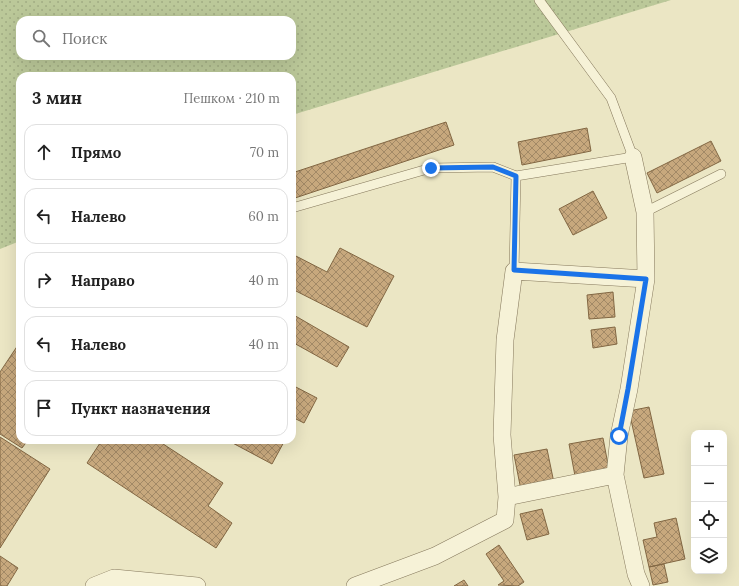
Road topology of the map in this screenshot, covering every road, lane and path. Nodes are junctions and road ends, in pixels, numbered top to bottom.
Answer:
1 (539, 0) edge
2 (633, 157) junction
3 (721, 174) dead end
4 (516, 176) junction
5 (296, 207) edge
6 (644, 212) junction
7 (514, 270) junction
8 (646, 279) junction
9 (616, 475) junction
10 (507, 497) junction
11 (94, 586) edge
12 (197, 586) edge
13 (355, 586) edge
14 (641, 586) edge

1 - 2 lane
2 - 4 lane
2 - 6 street
3 - 6 lane
4 - 5 lane
4 - 7 lane
6 - 8 street
7 - 8 street
7 - 10 street
8 - 9 street
9 - 10 street
9 - 14 street
10 - 13 street
11 - 12 street

